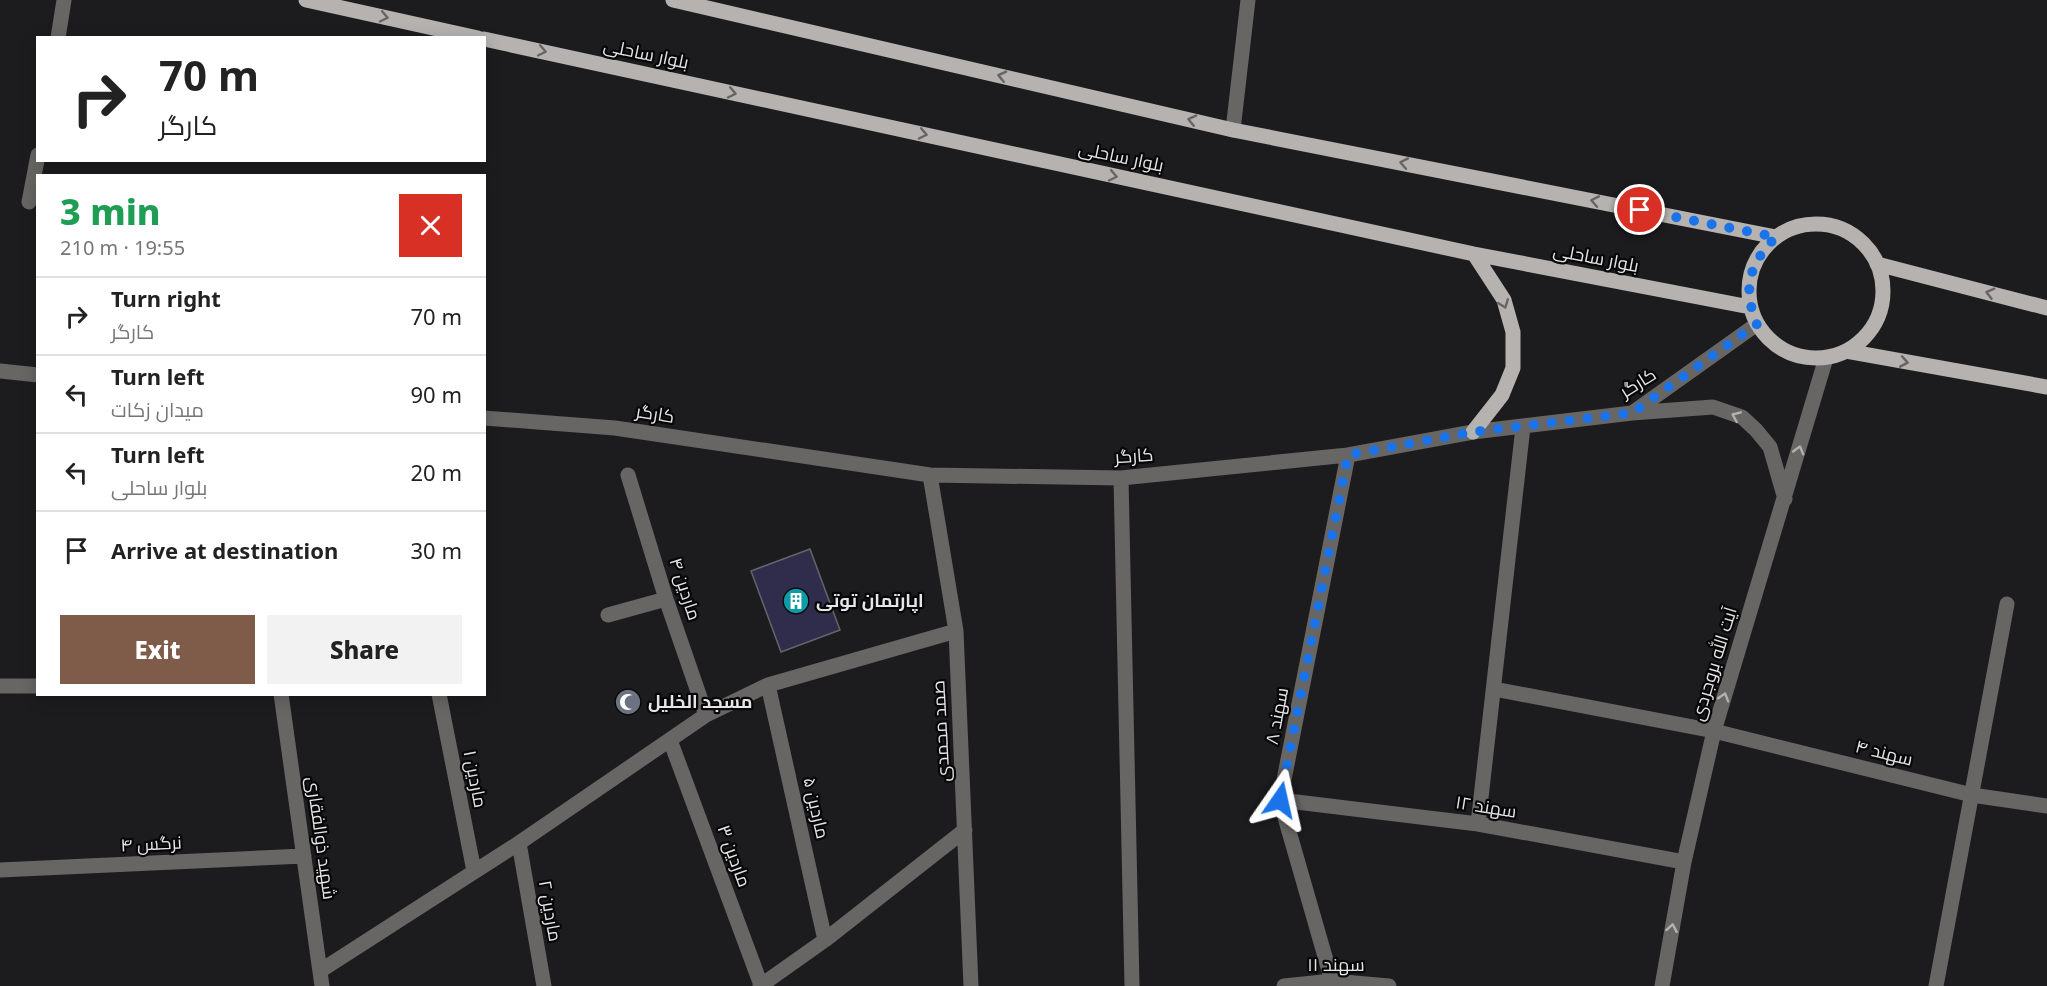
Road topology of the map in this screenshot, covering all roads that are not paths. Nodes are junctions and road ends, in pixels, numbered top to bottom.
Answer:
1 (64, 0) edge
2 (306, 0) edge
3 (673, 0) edge
4 (1248, 0) edge
5 (58, 36) edge
6 (469, 36) edge
7 (486, 39) edge
8 (1233, 130) junction
9 (37, 162) edge
10 (29, 202) dead end
11 (1776, 237) junction
12 (1474, 254) junction
13 (1877, 264) junction
14 (1750, 307) junction
15 (2047, 308) edge
16 (1757, 324) junction
17 (1846, 351) junction
18 (1826, 358) junction
19 (0, 371) edge
20 (36, 375) edge
21 (2047, 387) edge
22 (1632, 413) junction
23 (486, 418) edge
24 (1523, 427) junction
25 (1473, 432) junction
26 (1348, 455) junction
27 (628, 475) dead end
28 (930, 475) junction
29 (1121, 478) junction
30 (1785, 499) junction
31 (666, 599) junction
32 (2007, 604) dead end
33 (608, 615) dead end
34 (956, 631) junction
35 (768, 685) junction
36 (0, 686) edge
37 (36, 686) edge
38 (1494, 689) junction
39 (281, 696) edge
40 (439, 696) edge
41 (706, 715) junction
42 (1714, 731) junction
43 (670, 740) junction
44 (1972, 795) junction
45 (1280, 800) junction
46 (2047, 806) edge
47 (1478, 824) junction
48 (965, 830) junction
49 (519, 843) junction
50 (304, 856) junction
51 (1684, 862) junction
52 (0, 870) edge
53 (474, 872) junction
54 (825, 940) junction
55 (321, 979) edge
56 (1332, 983) edge
57 (761, 985) edge
58 (544, 986) edge
59 (971, 986) edge
60 (1132, 986) edge
61 (1284, 986) edge
62 (1389, 986) edge
63 (1662, 986) edge
64 (1936, 986) edge

1 - 5 street
2 -> 6 main road
8 -> 3 main road
4 - 8 street
7 -> 12 main road, بلوار ساحلی
11 -> 8 main road
9 - 10 street
11 - 13 main road
11 - 14 main road
12 - 14 main road, بلوار ساحلی
12 -> 25 main road
15 -> 13 main road
13 - 17 main road
14 - 16 main road
16 - 18 main road
16 - 22 street, کارگر
17 - 18 main road
17 -> 21 main road
30 -> 18 street, آیت الله بروجردی
19 - 20 street
22 - 24 street, کارگر
30 -> 22 street
23 - 28 street, کارگر
24 - 25 street, کارگر
24 - 38 street
25 - 26 street, کارگر
26 - 29 street, کارگر
26 - 45 street, سهند ۸
27 - 31 street, ماردین ۴
28 - 29 street, کارگر
28 - 34 street, صمد محمدی
29 - 60 street
42 -> 30 street, آیت الله بروجردی
31 - 33 street
31 - 41 street, ماردین ۴
32 - 44 street
34 - 35 street
34 - 48 street, صمد محمدی
35 - 41 street
35 - 54 street, ماردین ۵
36 - 37 street
38 - 42 street, سهند ۴
38 - 47 street
39 - 50 street, شهید ذوالفقاری
40 - 53 street, ماردین ۱
41 - 43 street
42 - 44 street, سهند ۴
42 - 51 street, آیت الله بروجردی
43 - 49 street
43 - 57 street, ماردین ۳
44 - 46 street, سهند ۴
44 - 64 street
45 - 47 street, سهند ۱۲
45 - 56 street, سهند ۸
47 - 51 street, سهند ۱۲
48 - 54 street
48 - 59 street, صمد محمدی
49 - 53 street
49 - 58 street, ماردین ۲
50 - 52 street, نرگس ۴
50 - 55 street, شهید ذوالفقاری
63 -> 51 street, آیت الله بروجردی
53 - 55 street
54 - 57 street
56 - 61 street, سهند ۱۱
56 - 62 street, سهند ۱۱

